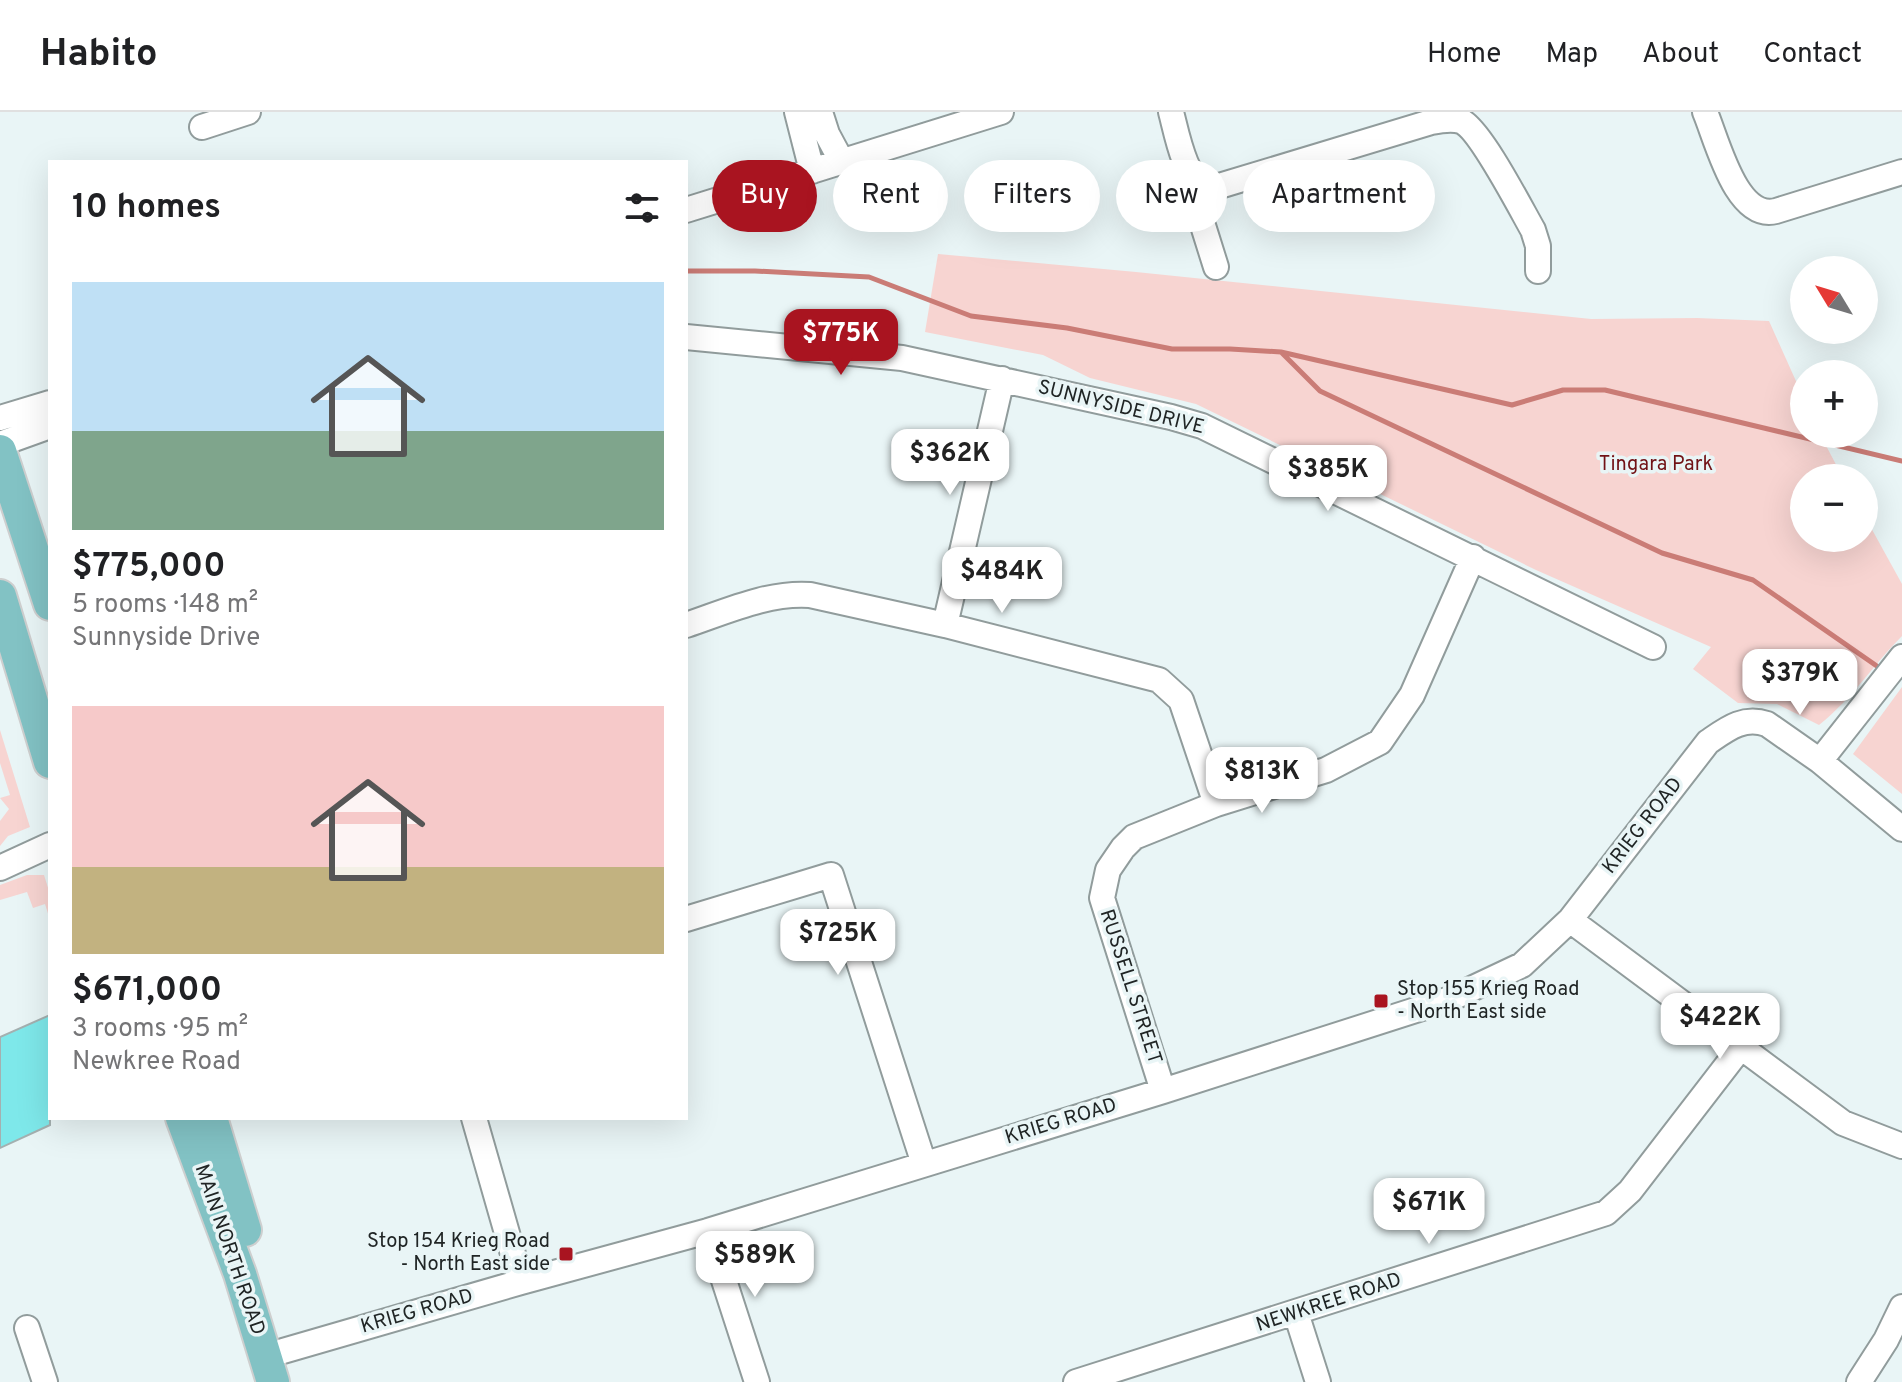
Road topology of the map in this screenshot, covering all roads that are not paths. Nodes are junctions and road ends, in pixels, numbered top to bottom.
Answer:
1 (248, 112) edge
2 (797, 112) edge
3 (820, 112) edge
4 (1001, 112) edge
5 (1171, 112) edge
6 (1705, 112) edge
7 (202, 127) dead end
8 (809, 160) edge
9 (841, 160) edge
10 (848, 160) edge
11 (1185, 160) edge
12 (1902, 172) edge
13 (1227, 184) edge
14 (712, 202) edge
15 (688, 209) edge
16 (1205, 232) edge
17 (1216, 267) dead end
18 (1538, 271) dead end
19 (688, 337) edge
20 (1002, 379) junction
21 (48, 404) edge
22 (0, 418) edge
23 (48, 427) edge
24 (0, 444) edge
25 (0, 451) edge
26 (1473, 557) junction
27 (0, 596) edge
28 (48, 598) edge
29 (688, 624) edge
30 (945, 625) junction
31 (1653, 647) dead end
32 (1895, 666) edge
33 (48, 755) edge
34 (1820, 761) junction
35 (1216, 804) junction
36 (1902, 829) edge
37 (48, 846) edge
38 (0, 868) edge
39 (688, 918) edge
40 (1570, 920) junction
41 (1741, 1047) junction
42 (1163, 1091) junction
43 (183, 1120) edge
44 (212, 1120) edge
45 (475, 1120) edge
46 (1902, 1146) edge
47 (924, 1164) junction
48 (708, 1231) junction
49 (521, 1282) junction
50 (1902, 1307) edge
51 (1296, 1313) junction
52 (27, 1328) dead end
53 (278, 1372) edge
54 (45, 1382) edge
55 (292, 1382) edge
56 (757, 1382) edge
57 (1076, 1382) edge
58 (1318, 1382) edge
59 (1859, 1382) edge

1 - 7 street
2 - 8 street
3 - 9 street
4 - 10 street
5 - 11 street
6 - 12 street
13 - 18 street
14 - 15 street
16 - 17 street
19 - 20 street, SUNNYSIDE DRIVE
20 - 26 street, SUNNYSIDE DRIVE
20 - 30 street
21 - 22 street
23 - 24 street
25 - 28 main road
26 - 31 street, SUNNYSIDE DRIVE
26 - 35 street, RUSSELL STREET
27 - 33 main road
29 - 30 street
30 - 35 street
32 - 34 street
34 - 36 street
34 - 40 street, KRIEG ROAD
35 - 42 street, RUSSELL STREET
37 - 38 street
39 - 47 street
40 - 41 street
40 - 42 street, KRIEG ROAD
41 - 46 street
41 - 51 street, NEWKREE ROAD
42 - 47 street, KRIEG ROAD
43 - 53 main road, MAIN NORTH ROAD
44 - 53 main road, MAIN NORTH ROAD
45 - 49 street
47 - 48 street, KRIEG ROAD
48 - 49 street, KRIEG ROAD
48 - 56 street
49 - 53 street, KRIEG ROAD
50 - 59 street
51 - 57 street, NEWKREE ROAD
51 - 58 street
52 - 54 street
53 - 55 main road, MAIN NORTH ROAD

